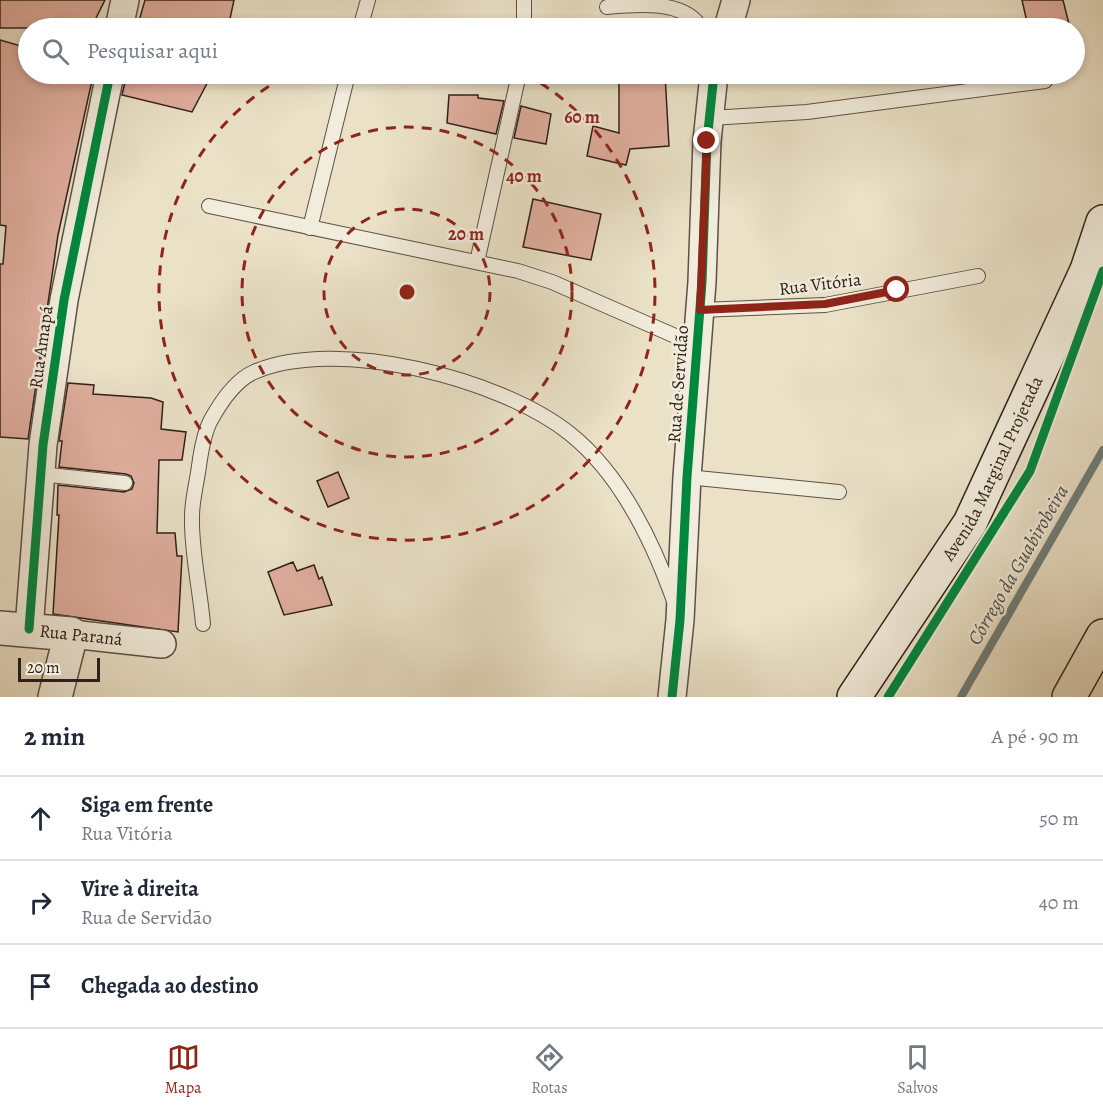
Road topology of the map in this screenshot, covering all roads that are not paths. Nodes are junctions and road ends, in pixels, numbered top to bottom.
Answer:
1 (125, 0) edge
2 (368, 0) edge
3 (524, 0) edge
4 (736, 0) edge
5 (607, 6) dead end
6 (121, 18) edge
7 (363, 18) edge
8 (524, 18) edge
9 (695, 18) edge
10 (731, 18) edge
11 (108, 84) edge
12 (346, 84) edge
13 (517, 84) edge
14 (712, 84) edge
15 (1022, 84) edge
16 (710, 118) junction
17 (209, 206) dead end
18 (1103, 222) edge
19 (310, 228) junction
20 (477, 262) junction
21 (978, 276) dead end
22 (700, 310) junction
23 (698, 346) junction
24 (40, 474) junction
25 (687, 477) junction
26 (125, 483) dead end
27 (839, 492) dead end
28 (680, 620) junction
29 (203, 624) dead end
30 (14, 629) edge
31 (71, 634) junction
32 (1103, 636) edge
33 (162, 644) dead end
34 (55, 697) edge
35 (672, 697) edge
36 (854, 697) edge
37 (1068, 697) edge

1 - 6 street
2 - 7 lane
3 - 8 lane
4 - 10 street
5 - 9 lane
11 - 24 street, Rua Amapá
12 - 19 lane
13 - 20 lane
14 - 16 street, Rua de Servidão
15 - 16 lane
16 - 22 street, Rua de Servidão
17 - 19 lane
18 - 36 main road, Avenida Marginal Projetada
19 - 20 lane
20 - 23 lane
21 - 22 lane, Rua Vitória
22 - 23 street, Rua de Servidão
23 - 25 street, Rua de Servidão
24 - 26 lane
24 - 30 street, Rua Amapá
25 - 27 lane
25 - 28 street, Rua de Servidão
28 - 29 lane
28 - 35 street, Rua de Servidão
30 - 31 main road, Rua Paraná
31 - 33 street, Rua Paraná
31 - 34 main road
32 - 37 highway

